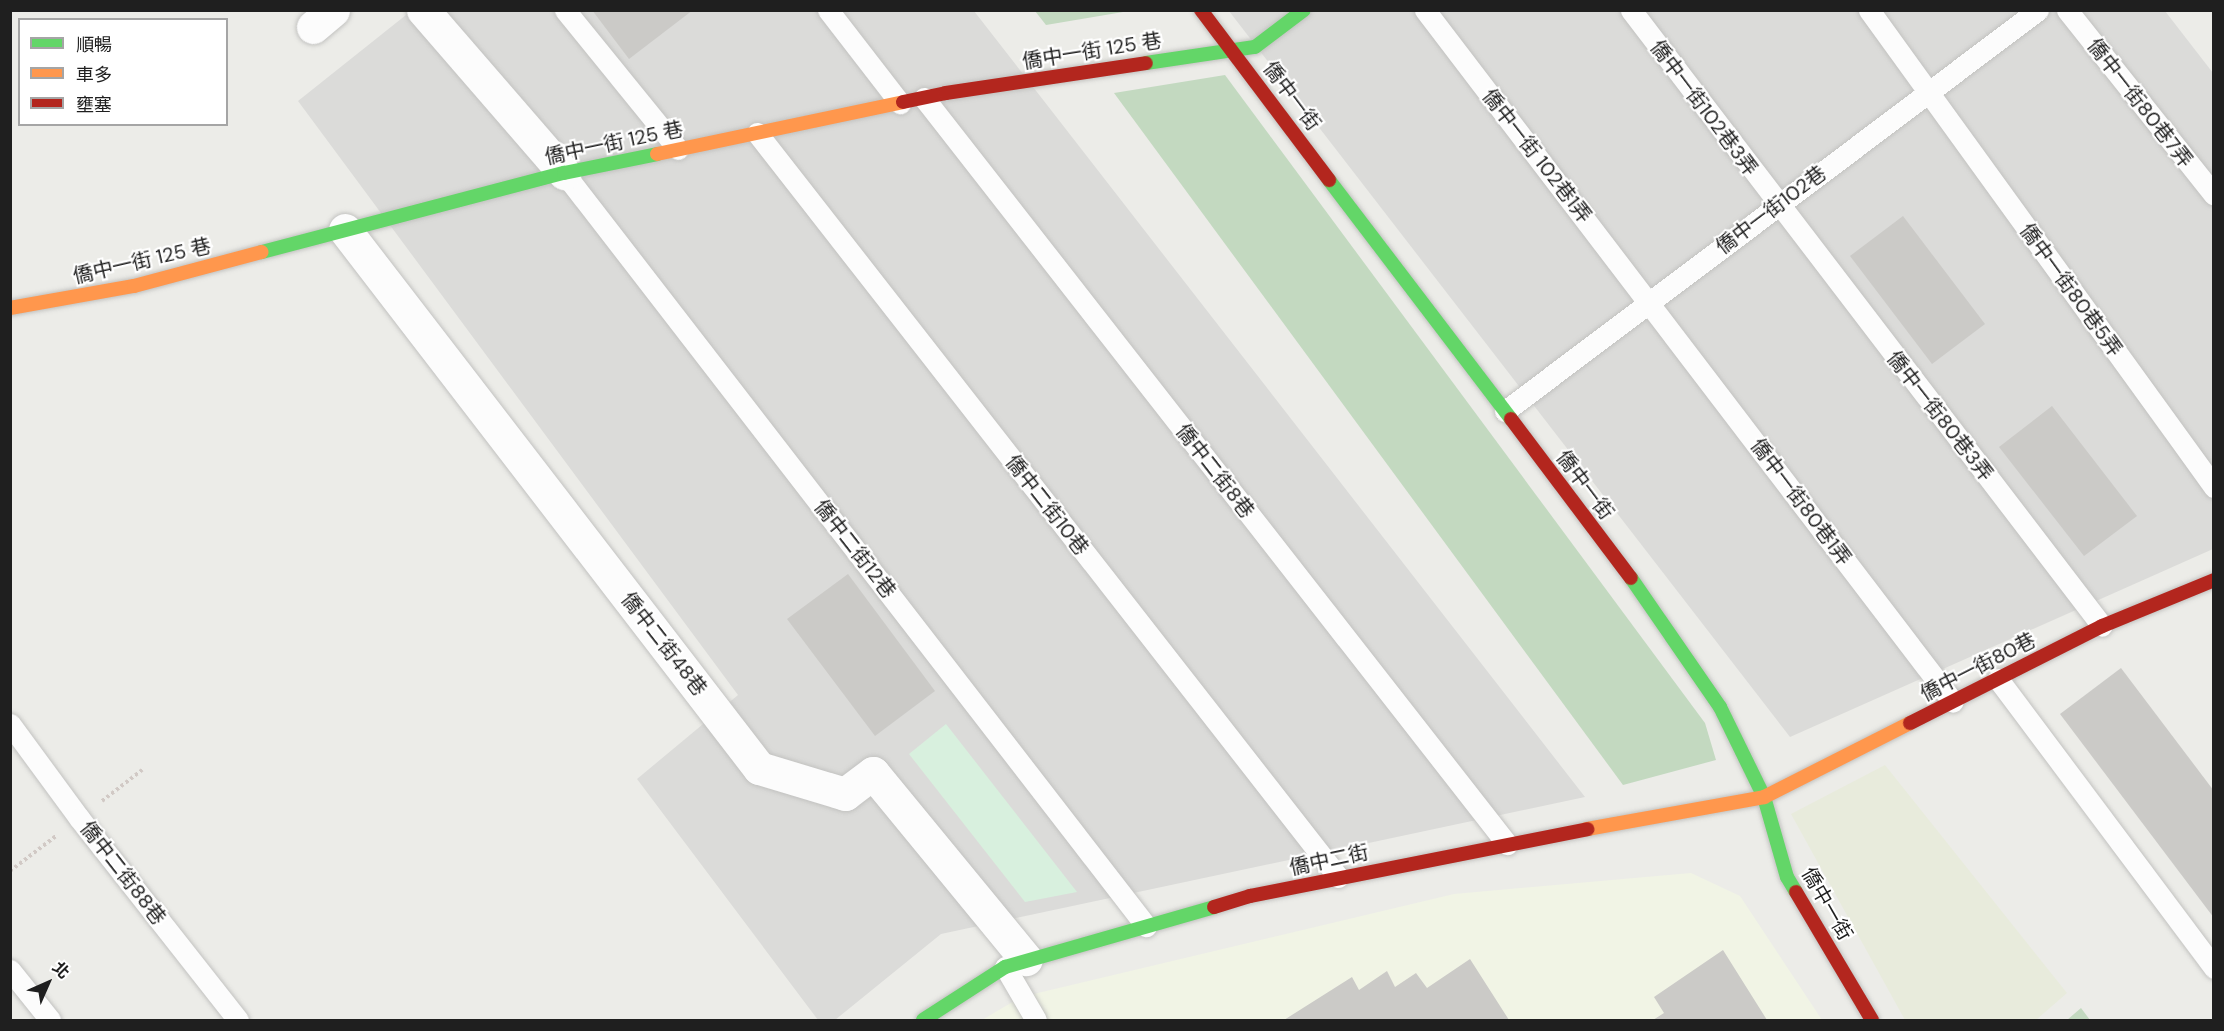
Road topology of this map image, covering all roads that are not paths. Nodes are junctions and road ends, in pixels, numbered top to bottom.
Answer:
1 (423, 10) edge
2 (565, 10) edge
3 (828, 10) edge
4 (1201, 10) edge
5 (1304, 10) edge
6 (1425, 10) edge
7 (1631, 10) edge
8 (1869, 10) edge
9 (2038, 10) edge
10 (2067, 10) edge
11 (1233, 50) junction
12 (1929, 92) junction
13 (924, 98) junction
14 (900, 103) junction
15 (757, 133) junction
16 (678, 149) junction
17 (564, 173) junction
18 (2214, 195) edge
19 (1778, 205) junction
20 (345, 230) junction
21 (1649, 302) junction
22 (10, 308) edge
23 (1505, 411) junction
24 (2214, 487) edge
25 (2214, 580) edge
26 (2102, 626) junction
27 (1998, 679) junction
28 (1953, 702) junction
29 (10, 724) edge
30 (1764, 796) junction
31 (1507, 844) junction
32 (1338, 878) junction
33 (1146, 926) junction
34 (1016, 963) junction
35 (2214, 968) edge
36 (10, 970) edge
37 (50, 1020) edge
38 (238, 1020) edge
39 (923, 1020) edge
40 (1036, 1020) edge
41 (1872, 1020) edge

1 - 17 street
2 - 16 lane
3 - 14 lane
4 - 11 street, 僑中一街
5 - 11 street, 僑中一街 125 巷
6 - 21 lane, 僑中一街 102巷1弄
7 - 19 lane, 僑中一街102巷3弄
8 - 12 lane, 僑中一街80巷5弄
9 - 12 lane, 僑中一街102巷
10 - 18 lane, 僑中一街80巷7弄
11 - 13 street, 僑中一街 125 巷
11 - 23 street, 僑中一街
12 - 19 lane, 僑中一街102巷
12 - 24 lane, 僑中一街80巷5弄
13 - 14 street, 僑中一街 125 巷
13 - 31 lane, 僑中二街8巷
14 - 15 street, 僑中一街 125 巷
15 - 16 street, 僑中一街 125 巷
15 - 32 lane, 僑中二街10巷
16 - 17 street, 僑中一街 125 巷
17 - 20 street, 僑中一街 125 巷
17 - 33 lane, 僑中二街12巷
19 - 21 lane, 僑中一街102巷
19 - 26 lane, 僑中一街80巷3弄
20 - 22 street, 僑中一街 125 巷
20 - 34 street, 僑中二街48巷
21 - 23 lane, 僑中一街102巷
21 - 28 lane, 僑中一街80巷1弄
23 - 30 street, 僑中一街
25 - 26 street, 僑中一街80巷
26 - 27 street, 僑中一街80巷
27 - 28 street, 僑中一街80巷
27 - 35 lane
28 - 30 street, 僑中一街80巷
29 - 38 lane, 僑中二街88巷
30 - 31 street, 僑中二街
30 - 41 street, 僑中一街
31 - 32 street, 僑中二街
32 - 33 street, 僑中二街
33 - 34 street, 僑中二街
34 - 39 street, 僑中二街
34 - 40 lane
36 - 37 lane

